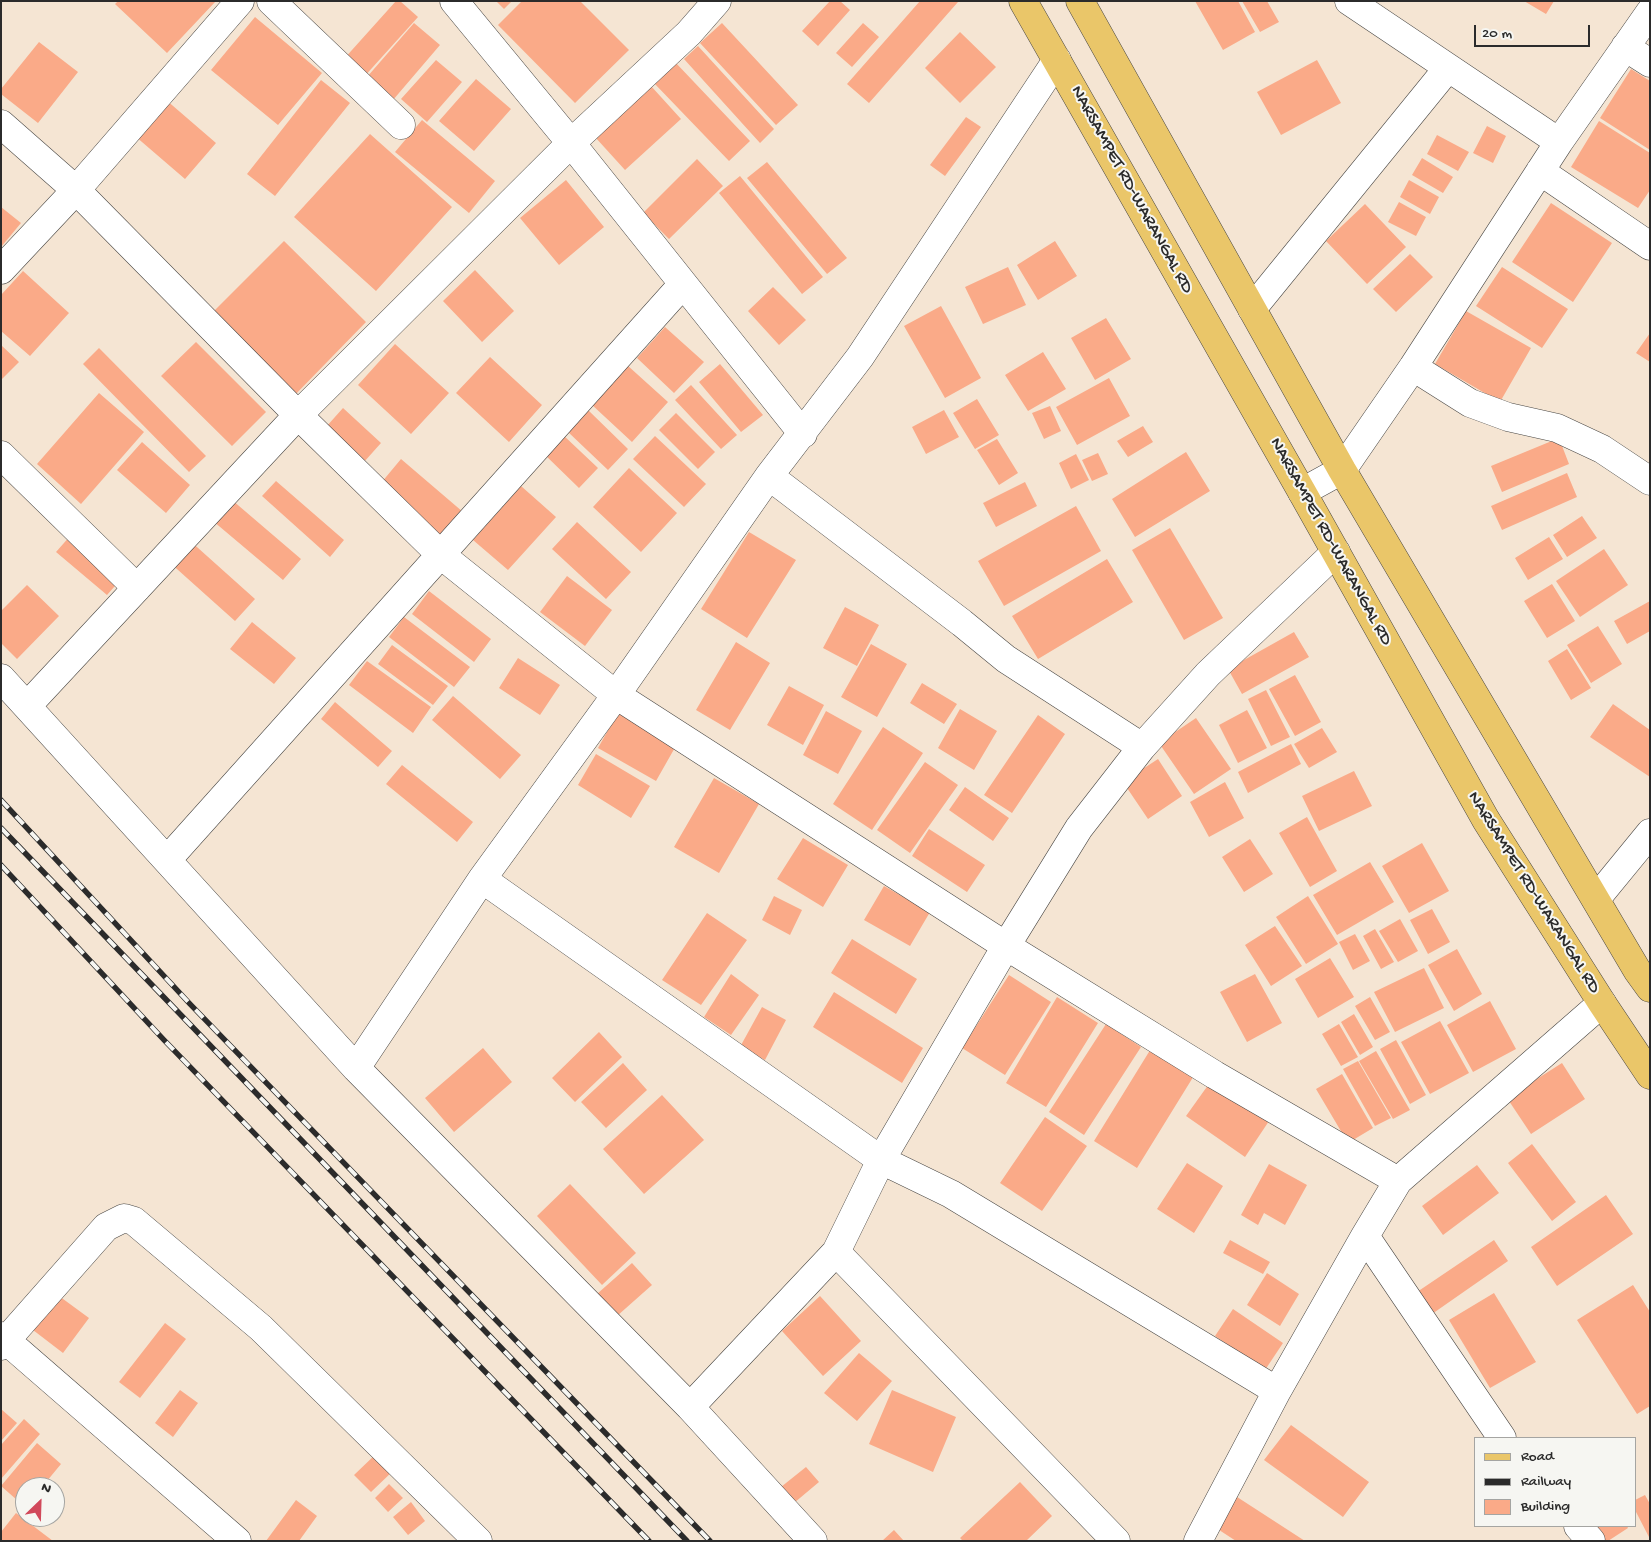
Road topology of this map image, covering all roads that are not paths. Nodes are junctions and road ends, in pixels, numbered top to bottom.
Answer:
1 (240, 1) edge
2 (272, 1) edge
3 (454, 1) edge
4 (717, 1) edge
5 (1023, 1) edge
6 (1348, 1) edge
7 (1085, 4) edge
8 (1650, 12) edge
9 (1625, 47) junction
10 (1057, 60) junction
11 (1650, 63) edge
12 (1448, 68) junction
13 (1, 124) edge
14 (401, 125) dead end
15 (1559, 142) junction
16 (571, 143) junction
17 (1540, 171) junction
18 (76, 190) junction
19 (1650, 246) edge
20 (1, 270) edge
21 (683, 284) junction
22 (1252, 309) junction
23 (1413, 367) junction
24 (298, 415) junction
25 (803, 434) junction
26 (1, 455) edge
27 (1342, 470) junction
28 (769, 476) junction
29 (1650, 481) edge
30 (1302, 492) junction
31 (1336, 552) junction
32 (441, 555) junction
33 (137, 588) junction
34 (1, 678) edge
35 (616, 695) junction
36 (27, 706) junction
37 (1142, 747) junction
38 (1650, 833) edge
39 (167, 860) junction
40 (482, 879) junction
41 (1596, 899) junction
42 (1006, 946) junction
43 (1650, 988) edge
44 (1602, 1003) junction
45 (356, 1068) junction
46 (1650, 1075) edge
47 (881, 1160) junction
48 (1398, 1181) junction
49 (1365, 1236) junction
50 (836, 1252) junction
51 (3, 1341) edge
52 (1277, 1391) junction
53 (690, 1406) junction
54 (1501, 1437) edge
55 (1579, 1527) edge
56 (237, 1541) edge
57 (478, 1541) edge
58 (813, 1541) edge
59 (1116, 1541) edge
60 (1198, 1541) edge
61 (1591, 1541) edge

1 - 18 street
2 - 14 street
3 - 16 street
4 - 16 street
5 - 10 main road, NARSAMPET RD-WARANGAL RD
6 - 12 street
7 - 22 main road
8 - 9 street
9 - 11 street
9 - 15 street
10 - 25 street
10 - 30 main road, NARSAMPET RD-WARANGAL RD
12 - 15 street
12 - 22 street
13 - 18 street
15 - 17 street
16 - 21 street
16 - 24 street
17 - 19 street
17 - 23 street
18 - 20 street
18 - 24 street
21 - 25 street
21 - 32 street
22 - 27 main road
23 - 27 street
23 - 29 street
24 - 32 street
24 - 33 street
25 - 28 street
26 - 33 street
27 - 30 street
27 - 41 main road
28 - 35 street
28 - 37 street
30 - 31 main road, NARSAMPET RD-WARANGAL RD
31 - 37 street
31 - 44 main road, NARSAMPET RD-WARANGAL RD
32 - 35 street
32 - 39 street
33 - 36 street
34 - 36 street
35 - 40 street
35 - 42 street
36 - 39 street
37 - 42 street
38 - 41 street
39 - 45 street
40 - 45 street
40 - 47 street
41 - 43 main road
42 - 47 street
42 - 48 street
44 - 46 main road, NARSAMPET RD-WARANGAL RD
44 - 48 street
45 - 53 street
47 - 50 street
47 - 52 street
48 - 49 street
49 - 52 street
49 - 54 street
50 - 53 street
50 - 59 street
51 - 56 street
51 - 57 street
52 - 60 street
53 - 58 street
55 - 61 street

